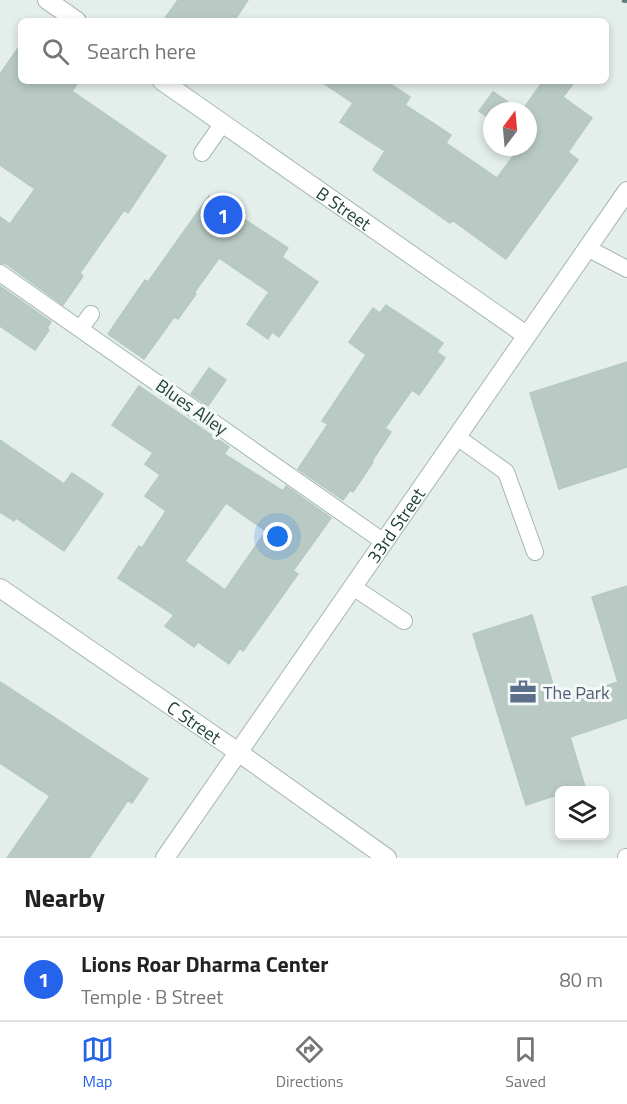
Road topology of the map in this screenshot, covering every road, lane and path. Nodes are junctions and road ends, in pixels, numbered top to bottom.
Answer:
1 (47, 0) edge
2 (73, 18) edge
3 (166, 84) edge
4 (223, 123) junction
5 (202, 153) dead end
6 (627, 191) edge
7 (587, 248) junction
8 (627, 269) edge
9 (0, 273) edge
10 (91, 314) dead end
11 (80, 329) junction
12 (526, 335) junction
13 (457, 437) junction
14 (384, 542) junction
15 (535, 552) dead end
16 (353, 586) junction
17 (0, 588) edge
18 (404, 621) dead end
19 (238, 752) junction
20 (165, 858) edge
21 (387, 858) edge

1 - 2 street
3 - 4 street, B Street
4 - 5 lane
4 - 12 street, B Street
6 - 7 street, 33rd Street
7 - 8 lane
7 - 12 street, 33rd Street
9 - 11 lane, Blues Alley
10 - 11 lane
11 - 14 lane, Blues Alley
12 - 13 street, 33rd Street
13 - 14 street, 33rd Street
13 - 15 lane
14 - 16 street, 33rd Street
16 - 18 lane
16 - 19 street, 33rd Street
17 - 19 street, C Street
19 - 20 street, 33rd Street
19 - 21 street, C Street

